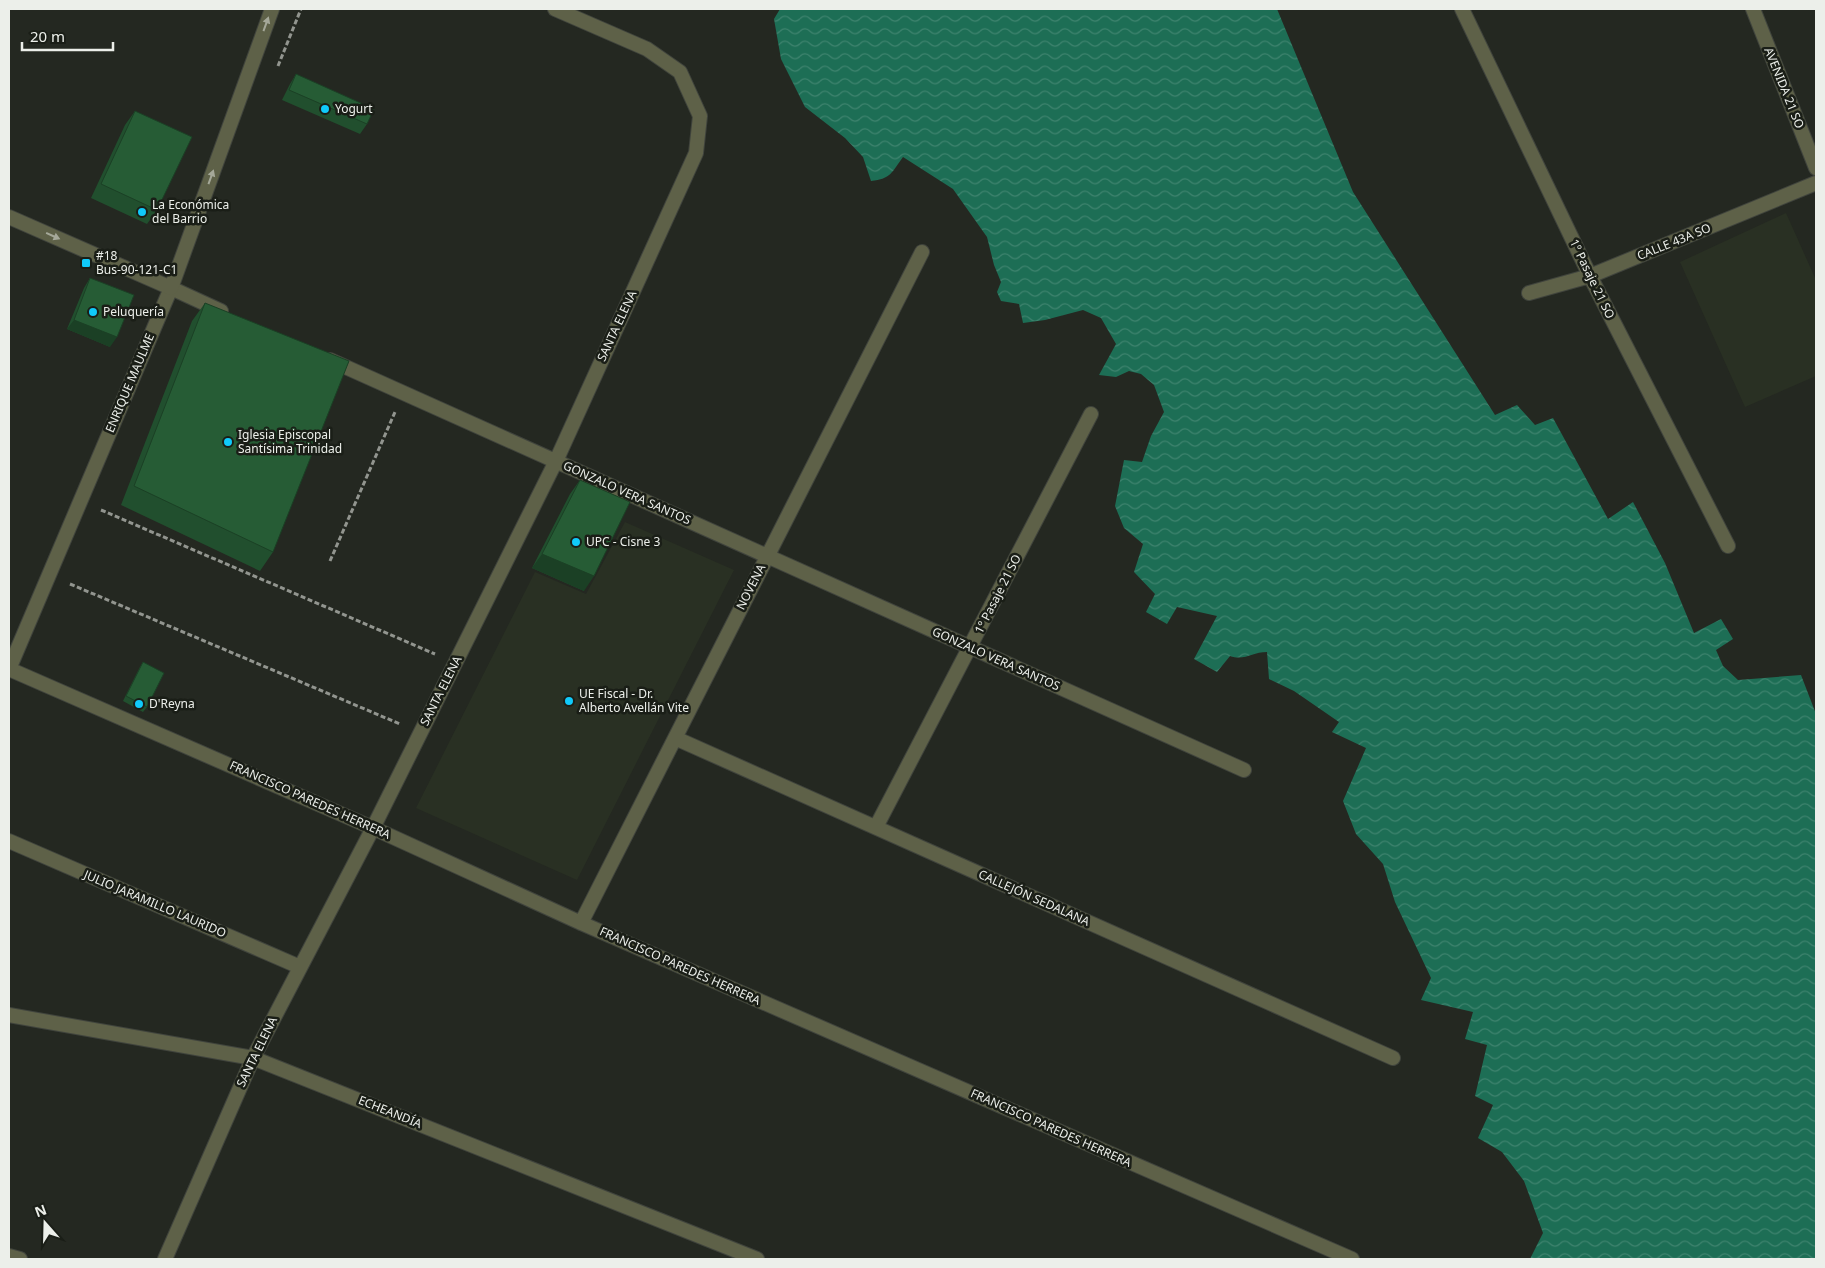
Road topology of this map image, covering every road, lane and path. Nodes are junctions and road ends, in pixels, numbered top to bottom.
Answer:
1 (272, 9) edge
2 (555, 9) edge
3 (1462, 9) edge
4 (1753, 9) edge
5 (1816, 168) edge
6 (1816, 183) edge
7 (9, 216) edge
8 (922, 252) dead end
9 (1590, 276) junction
10 (171, 288) junction
11 (1529, 293) dead end
12 (232, 316) edge
13 (322, 357) edge
14 (404, 393) junction
15 (1091, 414) dead end
16 (556, 461) junction
17 (80, 501) junction
18 (1728, 546) dead end
19 (767, 556) junction
20 (330, 561) dead end
21 (49, 575) junction
22 (971, 647) junction
23 (455, 663) junction
24 (9, 669) edge
25 (420, 732) junction
26 (675, 738) junction
27 (1244, 770) dead end
28 (876, 827) junction
29 (373, 828) junction
30 (9, 841) edge
31 (581, 923) junction
32 (300, 966) junction
33 (9, 1015) edge
34 (252, 1058) junction
35 (1393, 1058) dead end
36 (9, 1256) edge
37 (20, 1259) edge
38 (165, 1259) edge
39 (757, 1259) edge
40 (1352, 1259) edge

10 -> 1 street, ENRIQUE MAULME
2 - 16 street, SANTA ELENA
3 - 9 street, 1º Pasaje 21 SO
4 - 5 street, AVENIDA 21 SO
6 - 9 street, CALLE 43A SO
7 -> 10 street
8 - 19 street, NOVENA
9 - 11 street, CALLE 43A SO
9 - 18 street, 1º Pasaje 21 SO
10 - 12 street
10 - 17 street, ENRIQUE MAULME
13 - 14 street, GONZALO VERA SANTOS
14 - 16 street, GONZALO VERA SANTOS
14 - 20 path
15 - 22 street, 1º Pasaje 21 SO
16 - 19 street, GONZALO VERA SANTOS
16 - 23 street, SANTA ELENA
17 - 21 street, ENRIQUE MAULME
17 - 23 path
19 - 22 street, GONZALO VERA SANTOS
19 - 26 street, NOVENA
21 - 24 street, ENRIQUE MAULME
21 - 25 path
22 - 27 street, GONZALO VERA SANTOS
22 - 28 street, 1º Pasaje 21 SO
23 - 25 street, SANTA ELENA
24 - 29 street, FRANCISCO PAREDES HERRERA
25 - 29 street, SANTA ELENA
26 - 28 street, CALLEJÓN SEDALANA
26 - 31 street, NOVENA
28 - 35 street, CALLEJÓN SEDALANA
29 - 31 street, FRANCISCO PAREDES HERRERA
29 - 32 street, SANTA ELENA
30 - 32 street, JULIO JARAMILLO LAURIDO
31 - 40 street, FRANCISCO PAREDES HERRERA
32 - 34 street, SANTA ELENA
33 - 34 street, ECHEANDÍA
34 - 38 street, SANTA ELENA
34 - 39 street, ECHEANDÍA
36 - 37 street

